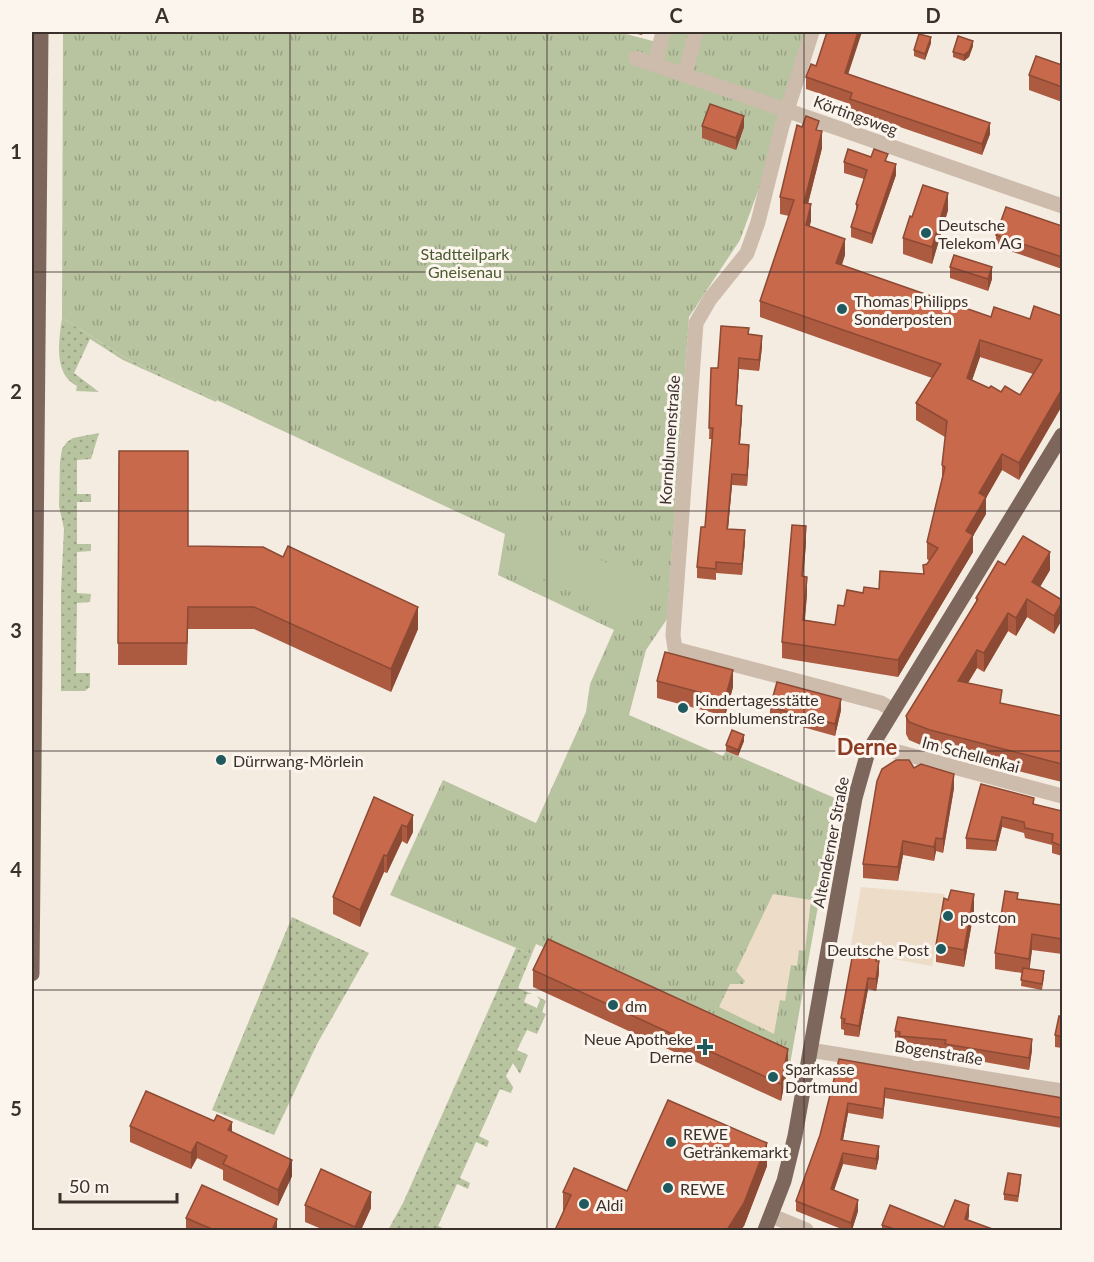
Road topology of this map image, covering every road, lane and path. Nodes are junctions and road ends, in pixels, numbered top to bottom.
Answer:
1 (41, 32) edge
2 (696, 32) edge
3 (812, 32) edge
4 (662, 37) edge
5 (636, 58) dead end
6 (655, 64) junction
7 (685, 74) junction
8 (787, 110) junction
9 (1062, 206) edge
10 (34, 412) edge
11 (1062, 435) edge
12 (893, 710) junction
13 (872, 745) junction
14 (1062, 796) edge
15 (32, 974) edge
16 (810, 1050) junction
17 (1062, 1091) edge
18 (772, 1216) junction
19 (765, 1230) edge
20 (806, 1230) edge

1 - 10 main road
2 - 7 street
3 - 8 street, Kornblumenstraße
4 - 6 street
5 - 6 street, Körtingsweg
6 - 7 street, Körtingsweg
7 - 8 street, Körtingsweg
8 - 9 street, Körtingsweg
8 - 12 street, Kornblumenstraße
10 - 15 main road
11 - 12 main road, Altenderner Straße
12 - 13 main road, Altenderner Straße
13 - 14 street, Im Schellenkai
13 - 16 main road, Altenderner Straße
16 - 17 street, Bogenstraße
16 - 18 main road, Altenderner Straße
18 - 19 main road, Altenderner Straße
18 - 20 street

